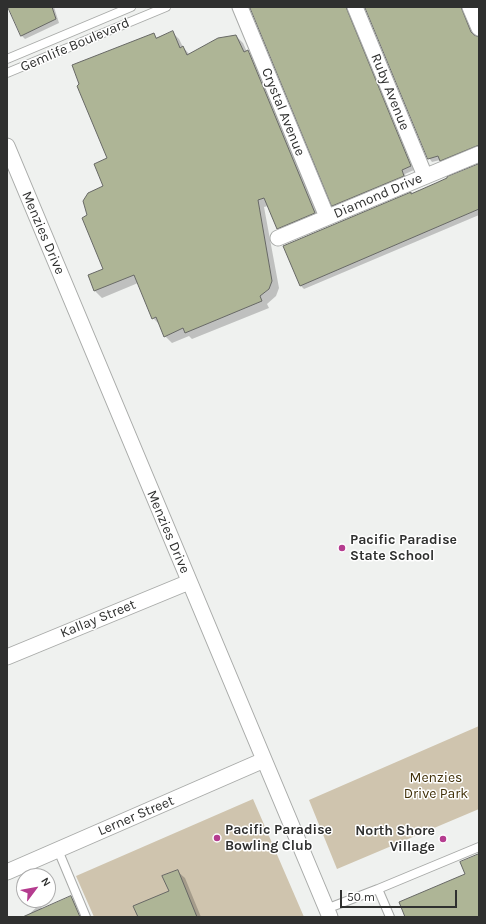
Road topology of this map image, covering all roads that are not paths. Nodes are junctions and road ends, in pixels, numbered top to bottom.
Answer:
1 (131, 7) edge
2 (166, 7) edge
3 (240, 7) edge
4 (355, 7) edge
5 (470, 7) edge
6 (479, 28) edge
7 (7, 59) edge
8 (7, 73) edge
9 (7, 146) edge
10 (479, 154) edge
11 (425, 176) junction
12 (327, 217) junction
13 (278, 238) dead end
14 (189, 582) junction
15 (7, 657) edge
16 (264, 760) junction
17 (479, 847) edge
18 (58, 850) junction
19 (7, 872) edge
20 (378, 890) junction
21 (328, 913) edge
22 (86, 917) edge
23 (390, 917) edge

1 - 7 lane, Gemlife Boulevard
2 - 8 lane, Gemlife Boulevard
3 - 12 street, Crystal Avenue
4 - 11 street, Ruby Avenue
5 - 6 street
9 - 14 street, Menzies Drive
10 - 11 street, Diamond Drive
11 - 12 street, Diamond Drive
12 - 13 street, Diamond Drive
14 - 15 street, Kallay Street
14 - 16 street, Menzies Drive
16 - 18 street, Lerner Street
16 - 21 street, Menzies Drive
17 - 20 lane
18 - 19 street, Lerner Street
18 - 22 lane
20 - 21 lane
20 - 23 lane

